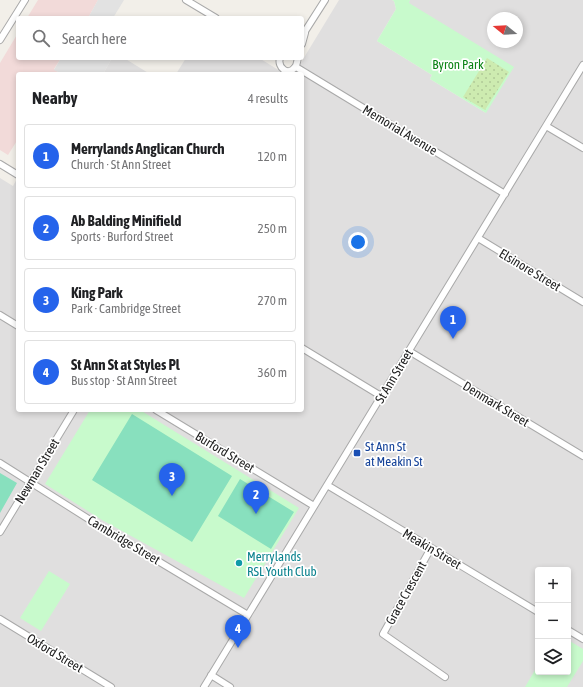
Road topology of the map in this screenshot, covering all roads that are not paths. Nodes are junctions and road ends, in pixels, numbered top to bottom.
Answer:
1 (25, 0) edge
2 (186, 0) edge
3 (325, 0) edge
4 (213, 16) edge
5 (304, 34) edge
6 (0, 40) edge
7 (277, 60) edge
8 (297, 61) edge
9 (583, 65) edge
10 (281, 72) edge
11 (546, 126) junction
12 (583, 148) edge
13 (0, 164) edge
14 (16, 174) edge
15 (505, 194) junction
16 (478, 238) junction
17 (583, 302) edge
18 (0, 316) edge
19 (16, 325) edge
20 (304, 349) edge
21 (409, 351) junction
22 (381, 396) junction
23 (73, 412) edge
24 (159, 412) edge
25 (583, 456) edge
26 (0, 463) edge
27 (30, 482) junction
28 (327, 485) junction
29 (314, 506) junction
30 (0, 532) edge
31 (431, 548) junction
32 (535, 610) edge
33 (248, 615) junction
34 (0, 619) edge
35 (571, 632) edge
36 (583, 639) edge
37 (211, 675) junction
38 (445, 677) dead end
39 (111, 687) edge
40 (204, 687) edge
41 (230, 687) edge

1 - 6 street
2 - 4 street
3 - 5 street
7 - 10 street
8 - 10 street
8 - 15 street, Memorial Avenue
9 - 11 street, St Ann Street
11 - 12 street
11 - 15 street, St Ann Street
13 - 14 street
15 - 16 street, St Ann Street
16 - 17 street, Elsinore Street
16 - 21 street, St Ann Street
18 - 19 street
20 - 22 street
21 - 22 street, St Ann Street
21 - 25 street, Denmark Street
22 - 28 street, St Ann Street
23 - 27 street, Newman Street
24 - 29 street, Burford Street
26 - 27 street, Cambridge Street
27 - 30 street, Newman Street
27 - 33 street, Cambridge Street
28 - 29 street, St Ann Street
28 - 31 street, Meakin Street
29 - 33 street, St Ann Street
31 - 32 street, Meakin Street
31 - 38 street, Grace Crescent
33 - 37 street, St Ann Street
34 - 39 street, Oxford Street
35 - 36 street
37 - 40 street, St Ann Street
37 - 41 street

